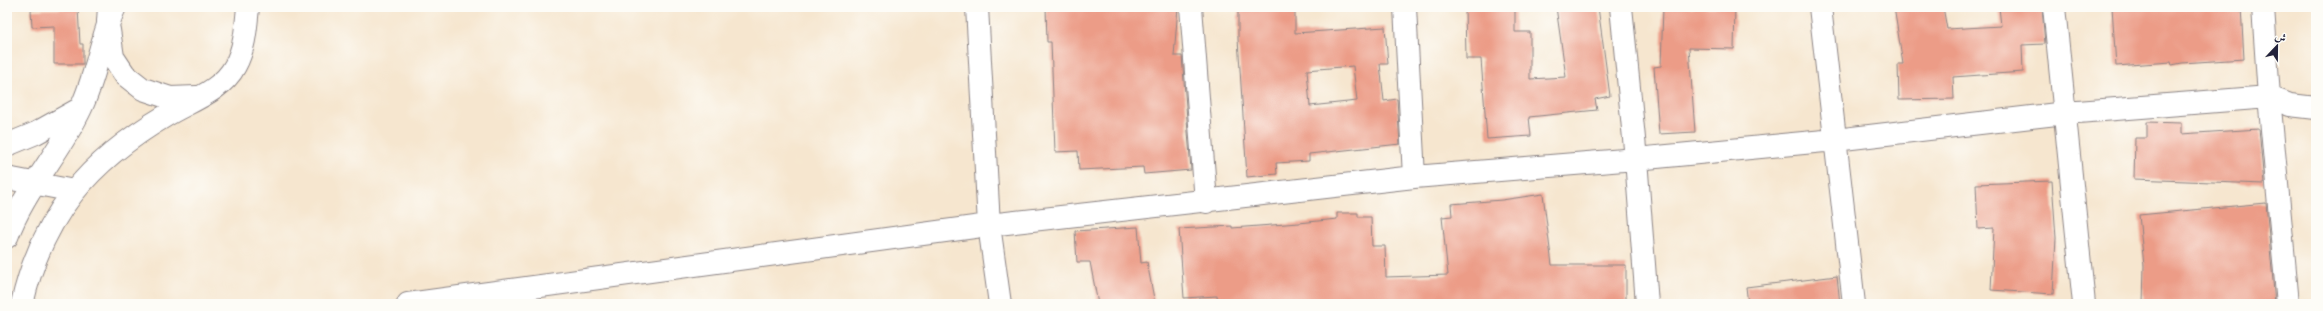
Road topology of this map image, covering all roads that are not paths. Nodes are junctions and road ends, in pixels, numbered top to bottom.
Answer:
1 (248, 7) edge
2 (978, 7) edge
3 (1191, 7) edge
4 (1405, 7) edge
5 (1620, 7) edge
6 (1820, 7) edge
7 (2054, 7) edge
8 (2263, 7) edge
9 (111, 12) edge
10 (197, 97) junction
11 (2269, 97) junction
12 (81, 108) junction
13 (2316, 108) edge
14 (2065, 113) junction
15 (1835, 140) junction
16 (7, 144) edge
17 (1636, 160) junction
18 (1414, 177) junction
19 (7, 178) edge
20 (35, 183) junction
21 (74, 191) junction
22 (1206, 202) junction
23 (13, 211) edge
24 (53, 219) junction
25 (989, 225) junction
26 (7, 237) edge
27 (22, 304) edge
28 (408, 304) edge
29 (1000, 304) edge
30 (1647, 304) edge
31 (1854, 304) edge
32 (2084, 304) edge
33 (2288, 304) edge

1 - 10 street
2 - 25 street
3 - 22 street
4 - 18 street
5 - 17 street
6 - 15 street
7 - 14 street
8 - 11 street
9 - 10 street
9 - 12 street
10 - 21 street
11 - 13 street
11 - 14 street
11 - 33 street
12 - 16 street
12 - 20 street
14 - 15 street
14 - 32 street
15 - 17 street
15 - 31 street
17 - 18 street
17 - 30 street
18 - 22 street
19 - 20 street
20 - 21 street
20 - 23 street
21 - 24 street
22 - 25 street
23 - 24 street
23 - 26 street
24 - 27 street
25 - 28 street
25 - 29 street

